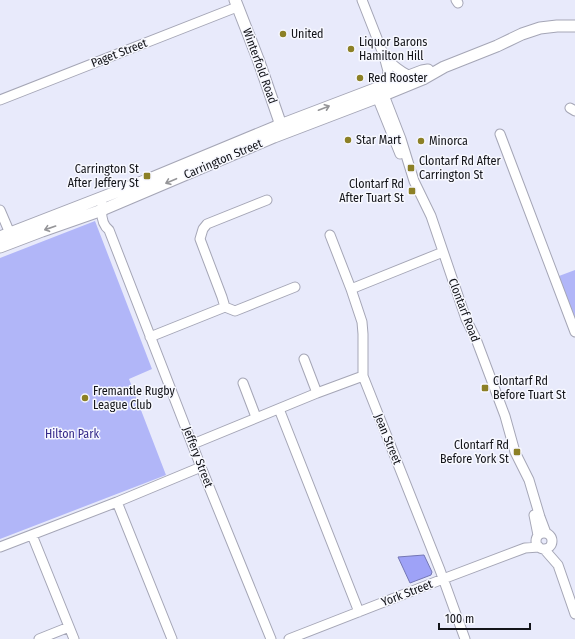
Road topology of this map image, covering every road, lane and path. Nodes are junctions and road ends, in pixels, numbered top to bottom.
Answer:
1 (362, 0) edge
2 (237, 2) edge
3 (575, 26) edge
4 (575, 32) edge
5 (497, 46) junction
6 (384, 56) junction
7 (444, 67) junction
8 (410, 76) junction
9 (380, 91) junction
10 (0, 100) edge
11 (286, 128) junction
12 (500, 134) dead end
13 (109, 195) junction
14 (267, 200) dead end
15 (79, 206) junction
16 (0, 210) edge
17 (102, 210) junction
18 (330, 235) dead end
19 (8, 238) edge
20 (0, 247) edge
21 (442, 253) junction
22 (295, 287) dead end
23 (351, 289) junction
24 (224, 308) junction
25 (575, 332) edge
26 (150, 337) junction
27 (304, 359) dead end
28 (363, 376) junction
29 (243, 383) dead end
30 (316, 393) junction
31 (279, 408) junction
32 (256, 417) junction
33 (193, 444) junction
34 (201, 468) junction
35 (117, 502) junction
36 (32, 536) junction
37 (542, 541) junction
38 (0, 547) edge
39 (443, 579) junction
40 (359, 612) junction
41 (575, 614) edge
42 (69, 627) junction
43 (303, 636) edge
44 (39, 639) edge
45 (74, 639) edge
46 (172, 639) edge
47 (271, 639) edge
48 (289, 639) edge
49 (465, 639) edge

1 - 6 street
2 - 10 street, Paget Street
2 - 11 main road, Winterfold Road
3 - 5 main road, Carrington Street
4 - 5 main road, Carrington Street
5 - 7 main road, Carrington Street
6 - 8 street
6 - 9 street
7 - 8 main road, Carrington Street
7 - 9 main road, Carrington Street
8 - 9 main road, Carrington Street
9 - 11 main road, Carrington Street
9 - 21 street, Clontarf Road
11 - 13 main road, Carrington Street
11 -> 17 main road, Carrington Street
12 - 25 street
13 - 15 main road, Carrington Street
13 - 17 street
14 - 24 street
15 - 17 street
15 - 19 main road, Carrington Street
16 - 19 street
17 -> 19 main road, Carrington Street
17 - 26 street, Jeffery Street
18 - 23 street, Jean Street
19 - 20 main road, Carrington Street
21 - 23 street
21 - 37 street, Clontarf Road
22 - 24 street
23 - 28 street, Jean Street
24 - 26 street
26 - 33 street, Jeffery Street
27 - 30 street
28 - 30 street
28 - 39 street, Jean Street
29 - 32 street
30 - 31 street
31 - 32 street
31 - 40 street
32 - 33 street
33 - 34 street, Jeffery Street
34 - 35 street
34 - 47 street, Jeffery Street
35 - 36 street
35 - 46 street
36 - 38 street
36 - 42 street
37 - 39 street, York Street
37 - 41 street, Clontarf Road
39 - 40 street, York Street
39 - 49 street, Jean Street
40 - 43 street, York Street
42 - 44 street
42 - 45 street
43 - 48 street, York Street

